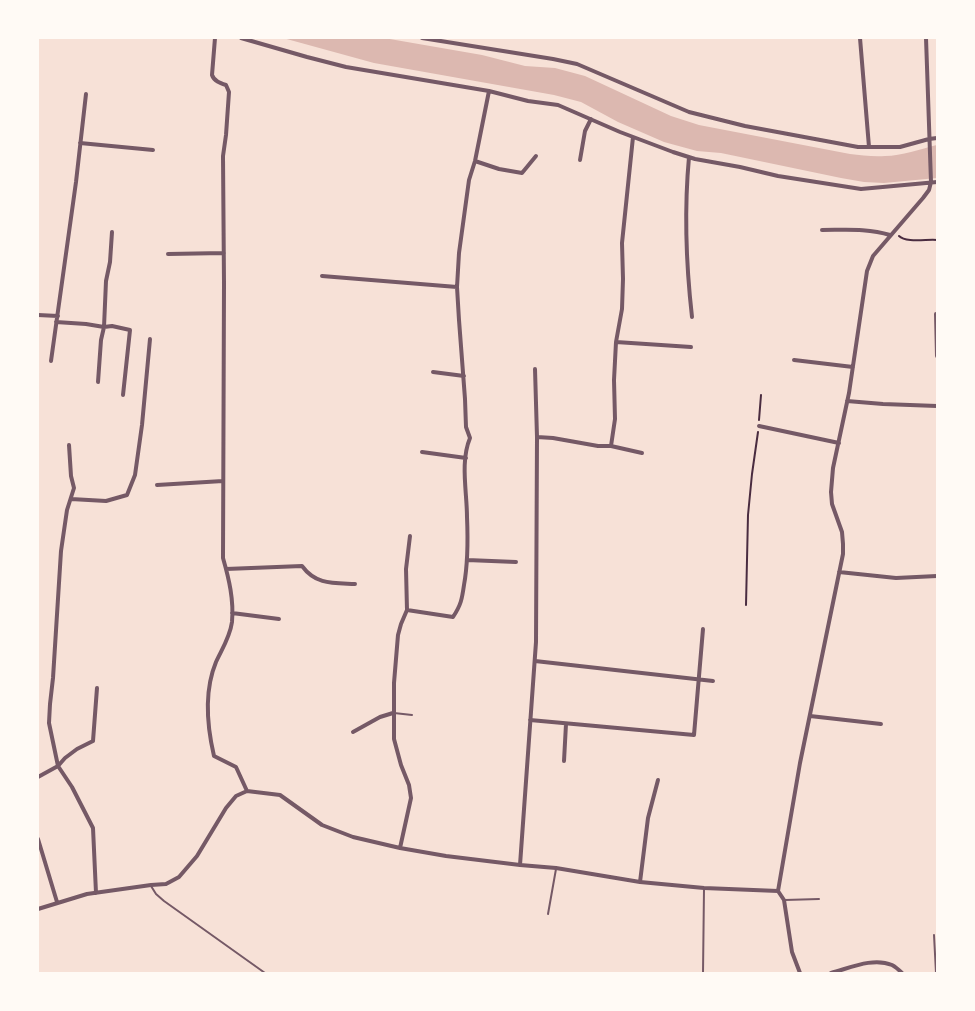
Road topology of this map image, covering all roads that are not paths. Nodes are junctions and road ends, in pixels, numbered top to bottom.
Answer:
1 (215, 38) edge
2 (241, 38) edge
3 (422, 38) edge
4 (860, 38) edge
5 (926, 38) edge
6 (489, 91) junction
7 (86, 94) dead end
8 (591, 119) junction
9 (633, 137) junction
10 (937, 138) edge
11 (929, 140) junction
12 (80, 143) junction
13 (869, 147) junction
14 (153, 150) dead end
15 (536, 156) dead end
16 (689, 157) junction
17 (580, 160) dead end
18 (476, 161) junction
19 (937, 182) edge
20 (931, 183) junction
21 (822, 230) dead end
22 (112, 232) dead end
23 (890, 235) junction
24 (224, 253) junction
25 (168, 254) dead end
26 (322, 276) dead end
27 (457, 287) junction
28 (936, 314) edge
29 (38, 316) edge
30 (58, 316) junction
31 (692, 317) dead end
32 (56, 322) junction
33 (104, 327) junction
34 (150, 339) dead end
35 (616, 342) junction
36 (691, 347) dead end
37 (937, 356) edge
38 (794, 360) dead end
39 (51, 361) dead end
40 (853, 367) junction
41 (535, 369) dead end
42 (433, 372) dead end
43 (464, 376) junction
44 (98, 382) dead end
45 (123, 395) dead end
46 (847, 401) junction
47 (937, 406) edge
48 (759, 426) road end
49 (537, 437) junction
50 (839, 443) junction
51 (69, 446) dead end
52 (611, 446) junction
53 (422, 452) dead end
54 (642, 453) dead end
55 (466, 458) junction
56 (223, 481) junction
57 (157, 484) dead end
58 (71, 499) junction
59 (410, 536) dead end
60 (466, 560) junction
61 (516, 562) dead end
62 (226, 569) junction
63 (839, 572) junction
64 (937, 576) edge
65 (355, 584) dead end
66 (407, 610) junction
67 (232, 613) junction
68 (279, 619) dead end
69 (703, 629) dead end
70 (534, 661) junction
71 (698, 680) junction
72 (713, 681) dead end
73 (97, 688) dead end
74 (393, 713) junction
75 (412, 715) dead end
76 (810, 716) junction
77 (530, 720) junction
78 (566, 724) junction
79 (881, 724) dead end
80 (353, 732) dead end
81 (564, 761) dead end
82 (58, 766) junction
83 (38, 778) edge
84 (658, 780) dead end
85 (248, 791) junction
86 (38, 839) edge
87 (400, 848) junction
88 (520, 865) junction
89 (556, 868) junction
90 (640, 882) junction
91 (150, 885) junction
92 (704, 888) junction
93 (778, 891) junction
94 (96, 893) junction
95 (820, 899) dead end
96 (784, 900) junction
97 (57, 902) junction
98 (38, 908) edge
99 (548, 914) dead end
100 (934, 935) dead end
101 (266, 973) edge
102 (703, 973) edge
103 (800, 973) edge
104 (831, 973) edge
105 (902, 973) edge
106 (936, 973) edge

1 - 24 street
2 - 6 street
3 - 13 street
4 - 13 street
5 - 11 street
6 - 8 street
6 - 18 street
7 - 12 street
8 - 9 street
8 - 17 street
9 - 16 street
9 - 35 street
10 - 11 street
11 - 13 street
11 - 20 street
12 - 14 street
12 - 30 street
15 - 18 street
16 - 20 street
16 - 31 street
18 - 27 street
19 - 20 street
20 - 23 street
21 - 23 street
22 - 33 street
23 - 40 street
24 - 25 street
24 - 56 street
26 - 27 street
27 - 43 street
28 - 37 street
29 - 30 street
30 - 32 street
32 - 33 street
32 - 39 street
33 - 44 street
33 - 45 street
34 - 58 street
35 - 36 street
35 - 52 street
38 - 40 street
40 - 46 street
41 - 49 street
42 - 43 street
43 - 55 street
46 - 47 street
46 - 50 street
48 - 50 street
49 - 52 street
49 - 70 street
50 - 63 street
51 - 58 street
52 - 54 street
53 - 55 street
55 - 60 street
56 - 57 street
56 - 62 street
58 - 82 street
59 - 66 street
60 - 61 street
60 - 66 street
62 - 65 street
62 - 67 street
63 - 64 street
63 - 76 street
66 - 74 street
67 - 68 street
67 - 85 street
69 - 71 street
70 - 71 street
70 - 77 street
71 - 72 street
71 - 78 street
73 - 82 street
74 - 75 lane
74 - 80 street
74 - 87 street
76 - 79 street
76 - 93 street
77 - 78 street
77 - 88 street
78 - 81 street
82 - 83 street
82 - 94 street
84 - 90 street
85 - 87 street
85 - 91 street
86 - 97 street
87 - 88 street
88 - 89 street
89 - 90 street
89 - 99 lane
90 - 92 street
91 - 94 street
91 - 101 lane
92 - 93 street
92 - 102 lane
93 - 96 street
94 - 97 street
95 - 96 lane
96 - 103 street
97 - 98 street
100 - 106 lane
104 - 105 street

